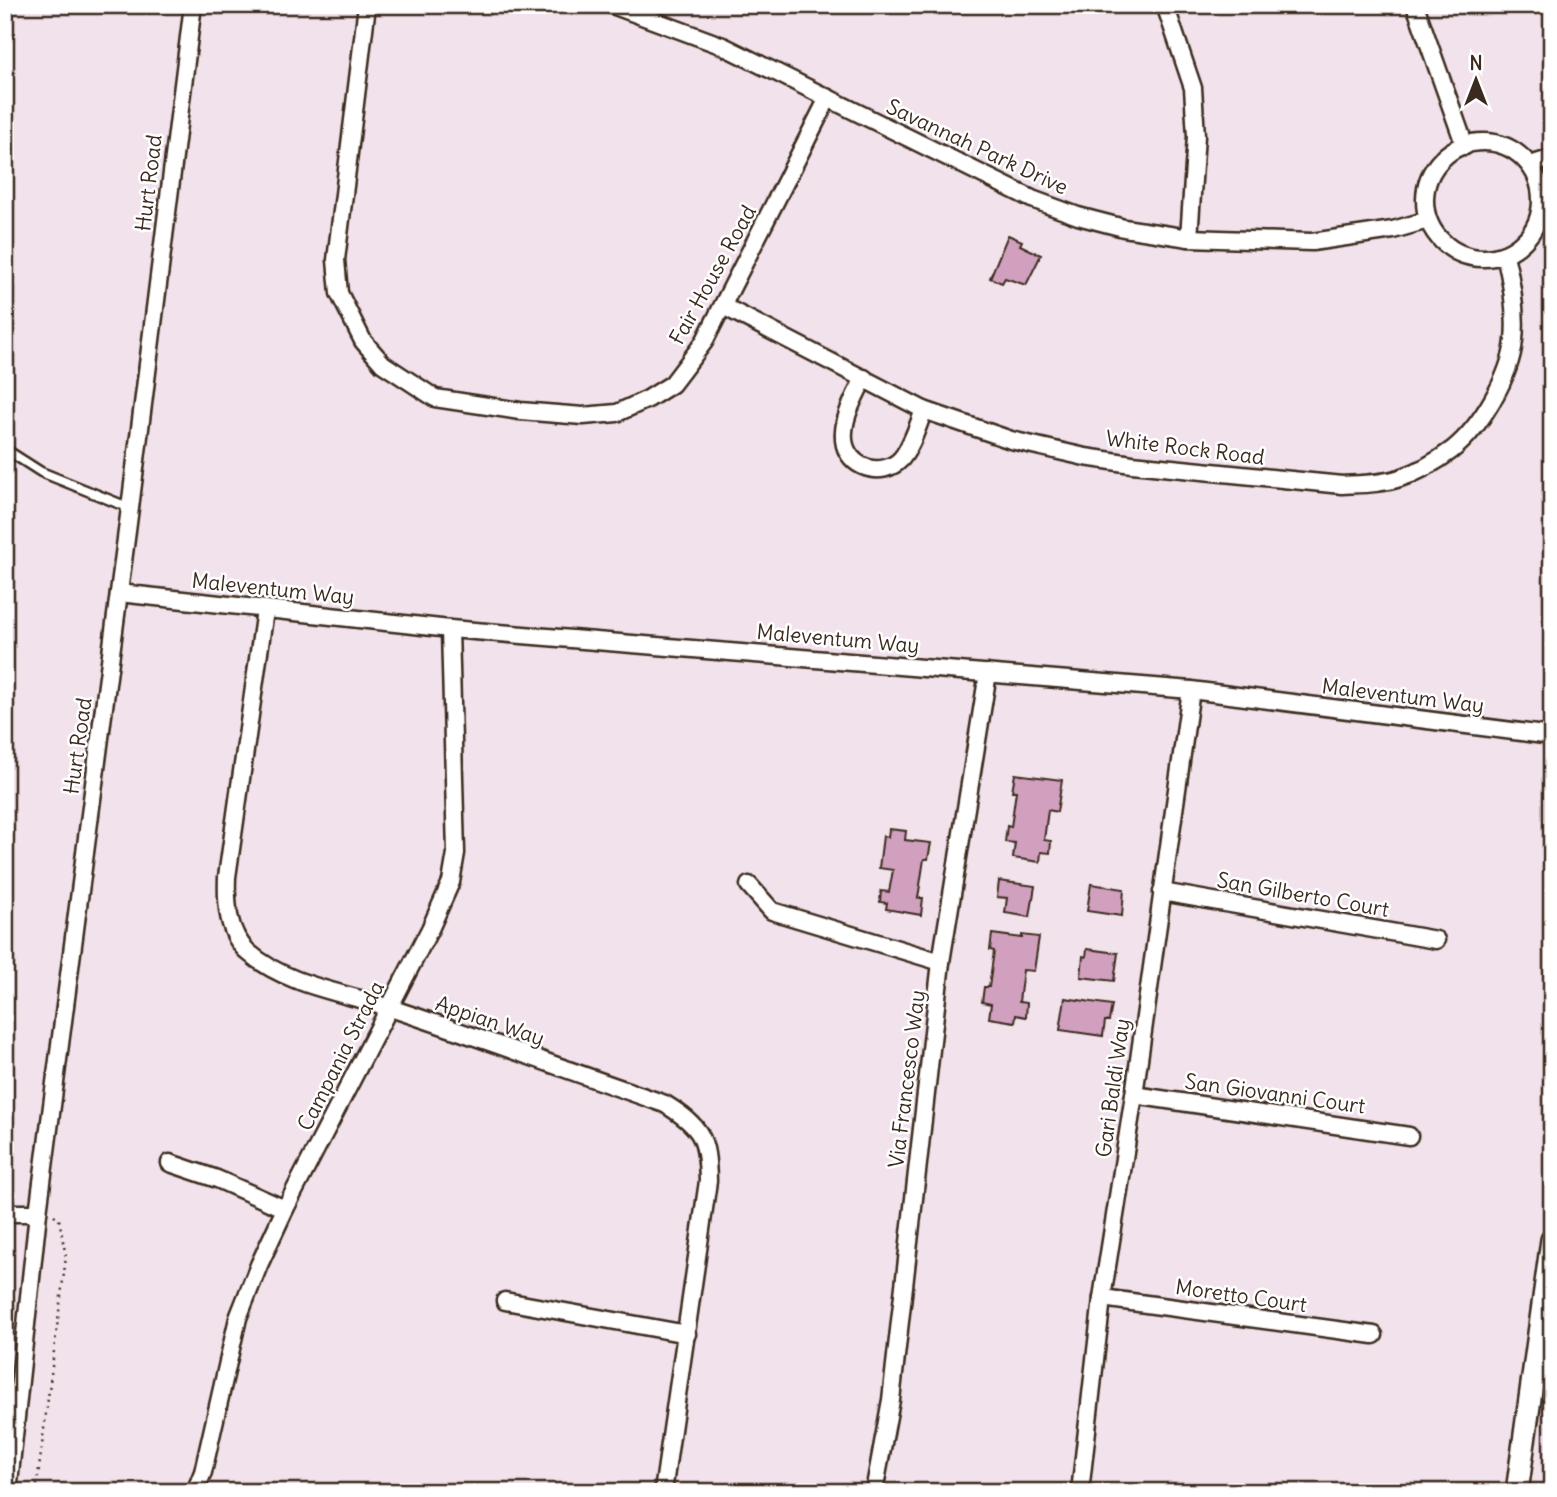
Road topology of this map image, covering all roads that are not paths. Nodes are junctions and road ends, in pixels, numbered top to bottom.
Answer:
1 (193, 5) edge
2 (367, 5) edge
3 (612, 5) edge
4 (1165, 5) edge
5 (1415, 5) edge
6 (828, 98) junction
7 (1465, 146) junction
8 (1552, 158) edge
9 (1530, 165) junction
10 (1546, 208) edge
11 (1428, 220) junction
12 (1189, 238) junction
13 (1505, 255) junction
14 (723, 306) junction
15 (864, 378) junction
16 (924, 410) junction
17 (5, 449) edge
18 (131, 508) junction
19 (119, 593) junction
20 (265, 610) junction
21 (450, 629) junction
22 (988, 673) junction
23 (1191, 690) junction
24 (1552, 736) edge
25 (749, 885) dead end
26 (1162, 892) junction
27 (1436, 940) dead end
28 (941, 962) junction
29 (389, 1008) junction
30 (1134, 1095) junction
31 (1409, 1136) dead end
32 (170, 1163) dead end
33 (39, 1206) junction
34 (285, 1209) junction
35 (5, 1213) edge
36 (1552, 1240) edge
37 (1102, 1298) junction
38 (505, 1301) dead end
39 (1546, 1333) edge
40 (687, 1334) junction
41 (1374, 1335) dead end
42 (8, 1492) edge
43 (195, 1492) edge
44 (663, 1492) edge
45 (874, 1492) edge
46 (1080, 1492) edge
47 (1517, 1492) edge

1 - 18 street, Hurt Road
2 - 14 street, Fair House Road
3 - 6 street, Savannah Park Drive
4 - 12 street
5 - 7 street
6 - 12 street, Savannah Park Drive
6 - 14 street, Fair House Road
7 - 9 street
7 - 11 street
8 - 9 street
9 - 10 street
10 - 13 street
11 - 12 street, Savannah Park Drive
11 - 13 street
13 - 16 street, White Rock Road
14 - 15 street, White Rock Road
15 - 16 street, White Rock Road
15 - 16 street
17 - 18 lane
18 - 19 street, Hurt Road
19 - 20 street, Maleventum Way
19 - 33 street, Hurt Road
20 - 21 street, Maleventum Way
20 - 29 street, Appian Way
21 - 22 street, Maleventum Way
21 - 29 street, Campania Strada
22 - 23 street, Maleventum Way
22 - 28 street, Via Francesco Way
23 - 24 street, Maleventum Way
23 - 26 street, Gari Baldi Way
25 - 28 street
26 - 27 street, San Gilberto Court
26 - 30 street, Gari Baldi Way
28 - 45 street, Via Francesco Way
29 - 34 street, Campania Strada
29 - 40 street, Appian Way
30 - 31 street, San Giovanni Court
30 - 37 street, Gari Baldi Way
32 - 34 street
33 - 35 street
33 - 42 street, Hurt Road
34 - 43 street, Campania Strada
36 - 39 main road
37 - 41 street, Moretto Court
37 - 46 street, Gari Baldi Way
38 - 40 street
39 - 47 main road
40 - 44 street, Appian Way

